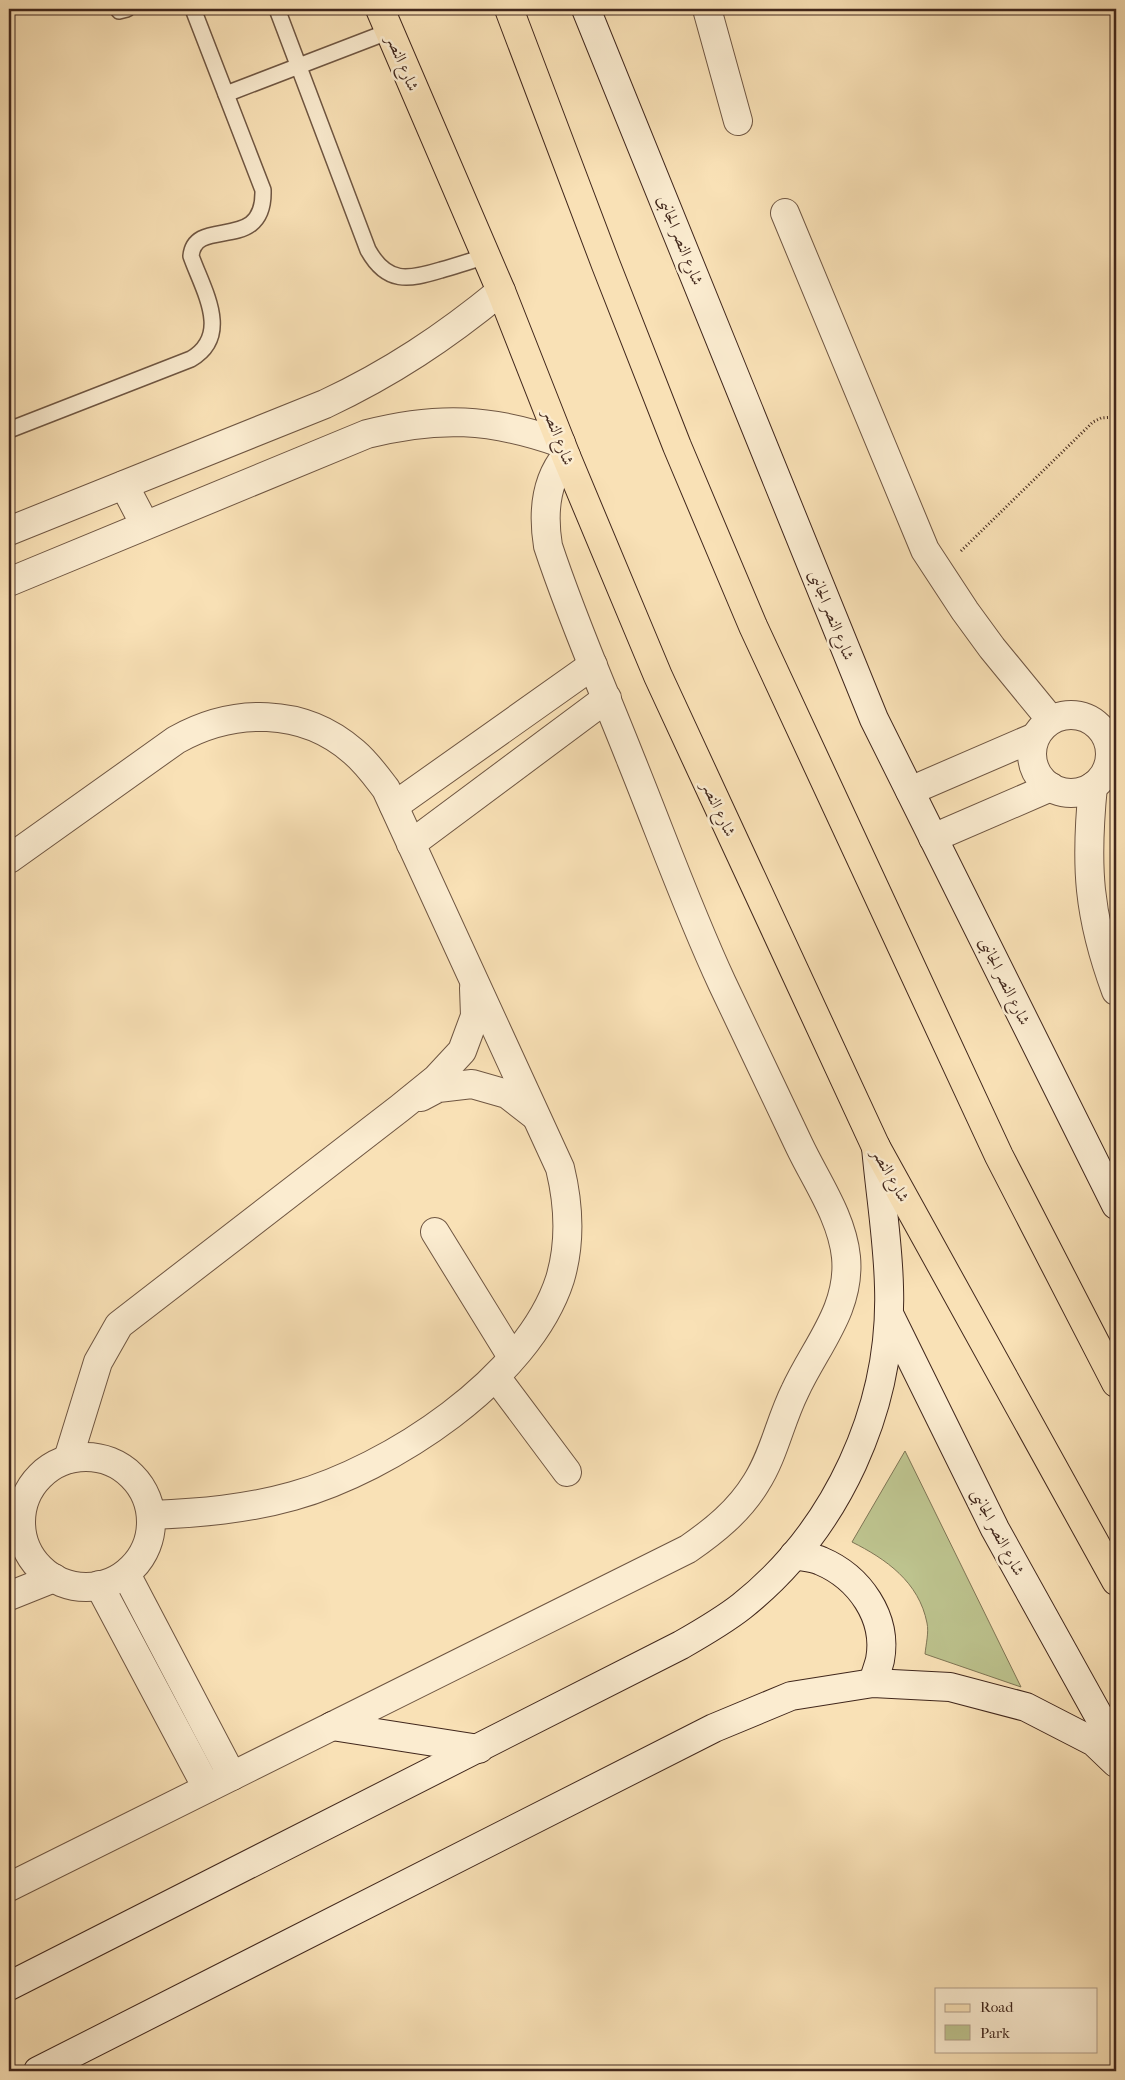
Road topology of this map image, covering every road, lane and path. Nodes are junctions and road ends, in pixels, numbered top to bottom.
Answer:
1 (193, 9) edge
2 (277, 9) edge
3 (509, 9) edge
4 (586, 9) edge
5 (707, 9) edge
6 (385, 20) edge
7 (300, 66) junction
8 (226, 94) junction
9 (738, 121) dead end
10 (785, 213) dead end
11 (486, 256) junction
12 (501, 291) junction
13 (1116, 417) edge
14 (9, 430) edge
15 (563, 449) junction
16 (124, 485) junction
17 (145, 525) junction
18 (9, 531) edge
19 (939, 572) junction
20 (9, 582) edge
21 (594, 665) junction
22 (606, 698) junction
23 (529, 711) junction
24 (1043, 728) junction
25 (1110, 730) edge
26 (549, 742) junction
27 (1093, 786) junction
28 (1051, 787) junction
29 (910, 790) junction
30 (394, 806) junction
31 (933, 838) junction
32 (411, 844) junction
33 (9, 859) edge
34 (474, 978) junction
35 (1116, 991) edge
36 (400, 1108) junction
37 (536, 1116) junction
38 (876, 1147) junction
39 (1116, 1205) edge
40 (435, 1232) dead end
41 (889, 1313) junction
42 (504, 1367) junction
43 (1116, 1383) edge
44 (68, 1459) junction
45 (567, 1472) dead end
46 (152, 1515) junction
47 (15, 1521) edge
48 (794, 1555) junction
49 (126, 1574) junction
50 (54, 1578) junction
51 (1116, 1581) edge
52 (99, 1585) junction
53 (9, 1596) edge
54 (873, 1683) junction
55 (332, 1726) junction
56 (1116, 1746) edge
57 (479, 1749) junction
58 (1116, 1763) edge
59 (232, 1776) junction
60 (207, 1788) junction
61 (9, 1887) edge
62 (9, 1986) edge
63 (38, 2071) edge

1 - 8 lane
2 - 7 lane
3 - 43 main road
4 - 29 street, شارع النصر الجانبى
5 - 9 street
6 - 7 lane
6 - 11 main road, شارع النصر
7 - 8 lane
7 - 11 lane
8 - 14 lane
10 - 19 street
11 - 12 main road, شارع النصر
12 - 15 main road, شارع النصر
12 - 16 street
13 - 19 path
15 - 17 street
15 - 21 street
15 - 38 main road, شارع النصر
16 - 17 street
16 - 18 street
17 - 20 street
19 - 24 street
21 - 22 street
21 - 23 street
22 - 26 street
22 - 55 street
23 - 26 street
23 - 30 street
24 - 25 street
24 - 28 street
24 - 29 street
25 - 27 street
26 - 32 street
27 - 28 street
27 - 35 street
28 - 31 street
29 - 31 street, شارع النصر الجانبى
30 - 32 street
30 - 33 street
31 - 39 street, شارع النصر الجانبى
32 - 34 street
34 - 36 street
34 - 37 street
36 - 37 street
36 - 44 street
37 - 42 street
38 - 41 street
38 - 51 main road, شارع النصر
40 - 42 street
41 - 48 street
41 - 56 street, شارع النصر الجانبى
42 - 45 street
42 - 46 street
44 - 46 street
44 - 47 street
46 - 49 street
47 - 50 street
48 - 54 street
48 - 57 street
49 - 52 street
49 - 59 street
50 - 52 street
50 - 53 street
52 - 60 street
54 - 58 street
54 - 63 street
55 - 57 street
55 - 59 street
57 - 62 street
59 - 60 street
60 - 61 street

